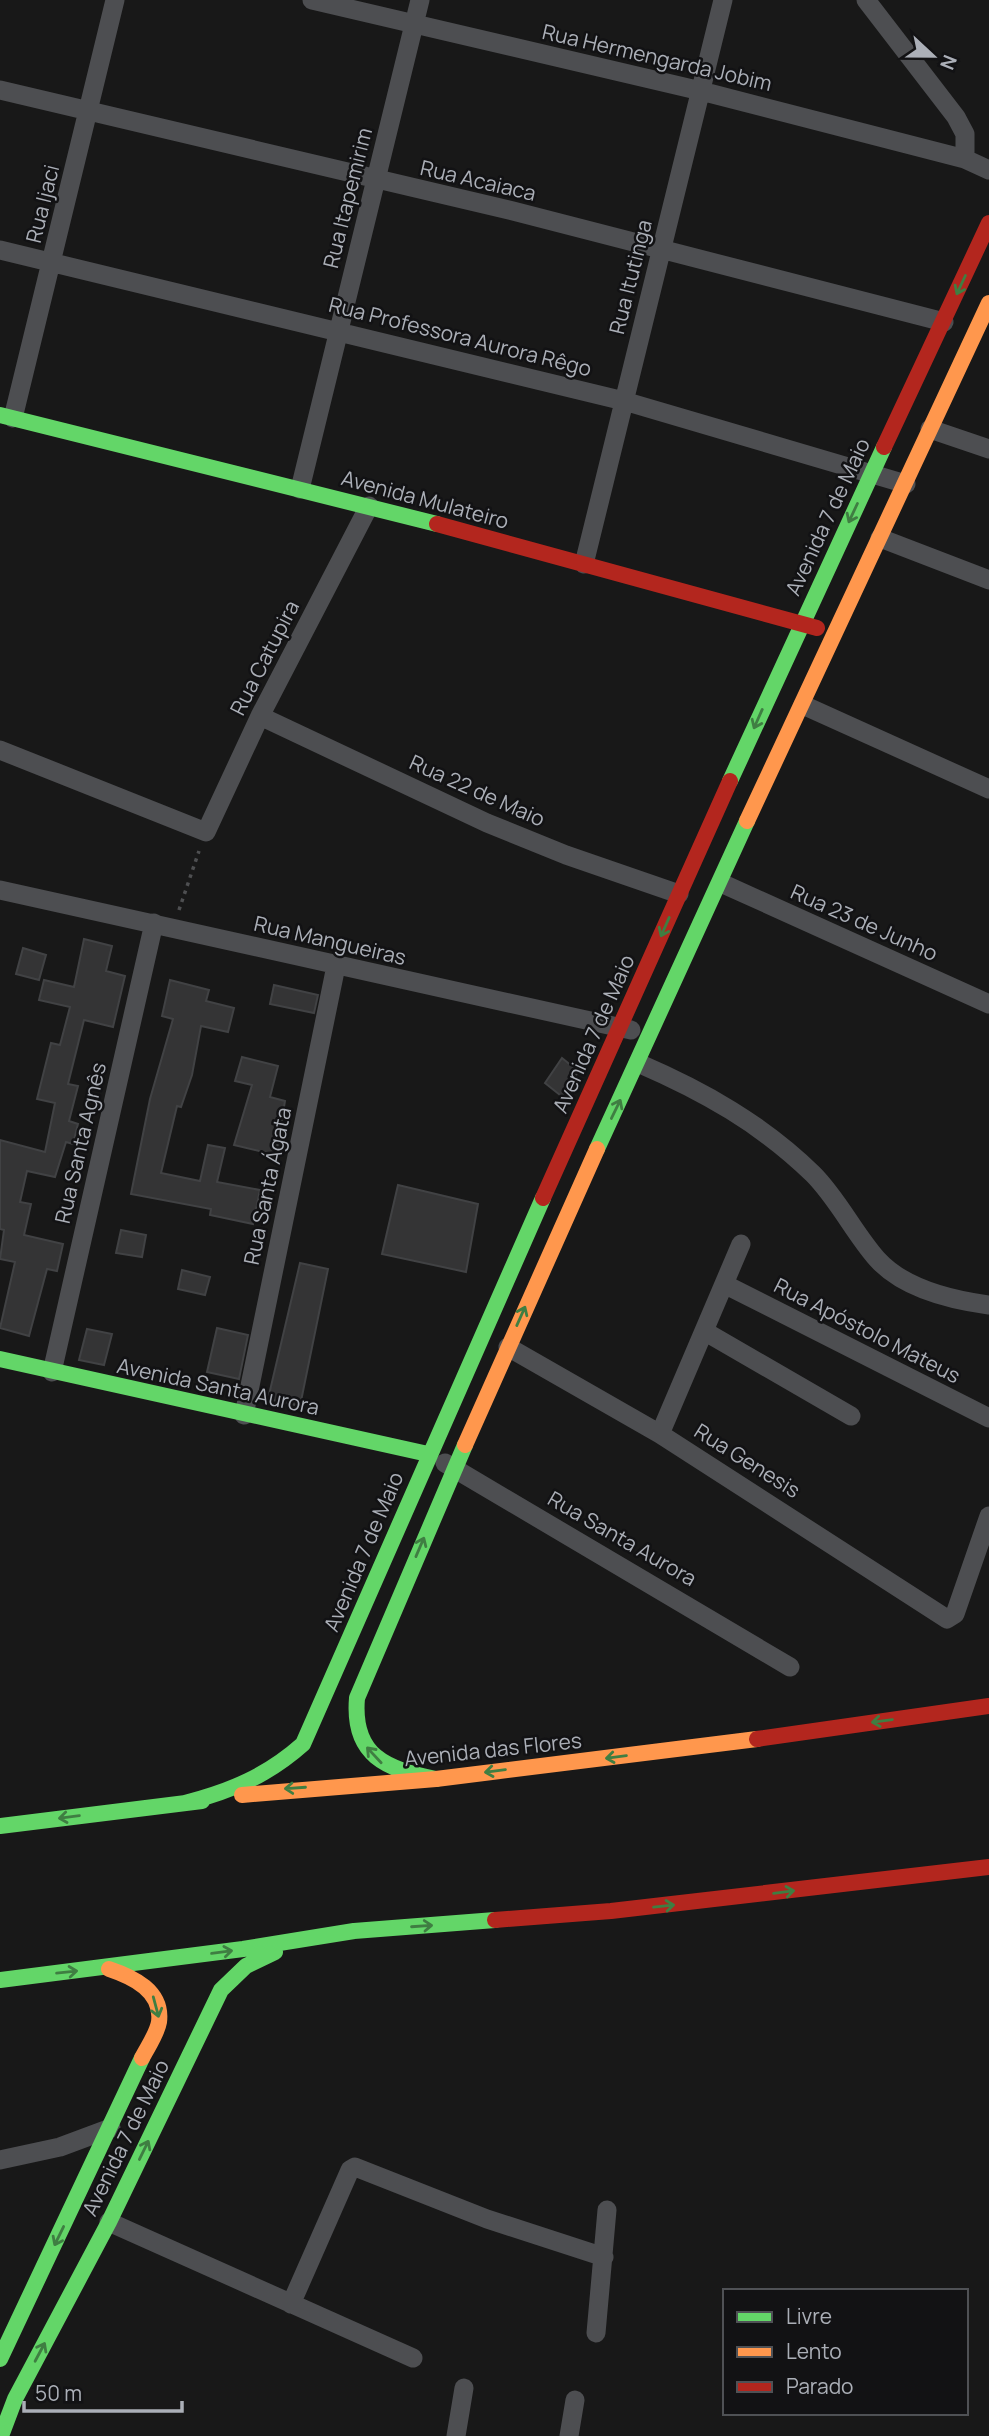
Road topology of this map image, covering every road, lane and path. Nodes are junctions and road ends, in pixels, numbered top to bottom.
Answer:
1 (116, 0) edge
2 (312, 0) edge
3 (420, 0) edge
4 (723, 0) edge
5 (866, 0) edge
6 (415, 23) junction
7 (0, 90) edge
8 (701, 91) junction
9 (89, 111) junction
10 (965, 159) junction
11 (989, 170) edge
12 (375, 181) junction
13 (989, 223) edge
14 (0, 250) edge
15 (662, 250) junction
16 (51, 262) junction
17 (989, 303) edge
18 (944, 322) junction
19 (340, 331) junction
20 (624, 401) junction
21 (6, 416) edge
22 (930, 429) junction
23 (989, 449) edge
24 (872, 472) junction
25 (906, 484) junction
26 (300, 489) junction
27 (369, 506) junction
28 (880, 538) junction
29 (584, 564) junction
30 (989, 580) edge
31 (801, 624) junction
32 (836, 634) junction
33 (803, 705) junction
34 (260, 716) junction
35 (0, 750) edge
36 (989, 789) edge
37 (206, 832) junction
38 (721, 883) junction
39 (0, 890) edge
40 (679, 894) junction
41 (163, 926) junction
42 (336, 966) junction
43 (989, 1004) edge
44 (619, 1027) junction
45 (651, 1034) junction
46 (638, 1063) junction
47 (741, 1244) dead end
48 (724, 1284) junction
49 (989, 1305) edge
50 (704, 1331) junction
51 (508, 1347) junction
52 (0, 1359) edge
53 (52, 1372) junction
54 (244, 1415) junction
55 (851, 1416) dead end
56 (989, 1418) edge
57 (660, 1434) junction
58 (428, 1454) junction
59 (454, 1467) junction
60 (989, 1516) edge
61 (790, 1667) dead end
62 (989, 1706) edge
63 (950, 1712) junction
64 (985, 1726) dead end
65 (436, 1779) junction
66 (185, 1803) junction
67 (0, 1826) edge
68 (989, 1858) edge
69 (989, 1867) edge
70 (971, 1869) junction
71 (354, 1931) junction
72 (106, 1968) junction
73 (0, 1980) edge
74 (111, 2128) junction
75 (0, 2160) edge
76 (607, 2210) dead end
77 (109, 2222) junction
78 (604, 2257) junction
79 (291, 2304) junction
80 (596, 2333) dead end
81 (412, 2358) dead end
82 (0, 2359) edge
83 (464, 2388) dead end
84 (575, 2400) dead end
85 (1, 2436) edge
86 (456, 2436) edge
87 (569, 2436) edge

1 - 9 street, Rua Ijaci
2 - 6 street, Rua Hermengarda Jobim
3 - 6 street, Rua Itapemirim
4 - 8 street, Rua Itutinga
5 - 10 street
6 - 8 street, Rua Hermengarda Jobim
6 - 12 street, Rua Itapemirim
7 - 9 street, Rua Acaiaca
8 - 10 street, Rua Hermengarda Jobim
8 - 15 street, Rua Itutinga
9 - 12 street, Rua Acaiaca
9 - 16 street, Rua Ijaci
10 - 11 street, Rua Hermengarda Jobim
12 - 15 street, Rua Acaiaca
12 - 19 street, Rua Itapemirim
13 -> 18 main road, Avenida 7 de Maio
14 - 16 street, Rua Professora Aurora Rêgo
15 - 18 street, Rua Acaiaca
15 - 20 street, Rua Itutinga
16 - 19 street, Rua Professora Aurora Rêgo
16 - 21 street, Rua Ijaci
17 - 22 main road
18 - 24 main road, Avenida 7 de Maio
19 - 20 street, Rua Professora Aurora Rêgo
19 - 26 street, Rua Itapemirim
20 - 24 street, Rua Professora Aurora Rêgo
20 - 29 street, Rua Itutinga
21 - 26 main road, Avenida Mulateiro
22 - 23 street
22 - 25 main road
24 - 25 street, Rua Professora Aurora Rêgo
24 -> 31 main road, Avenida 7 de Maio
25 - 28 main road
26 - 27 main road, Avenida Mulateiro
27 - 29 main road, Avenida Mulateiro
27 - 34 street, Rua Catupira
28 - 30 street
28 - 32 main road
29 - 31 main road, Avenida Mulateiro
31 - 32 main road, Avenida Mulateiro
31 -> 40 main road, Avenida 7 de Maio
32 - 33 main road
33 - 36 street
33 - 38 main road
34 - 37 street, Rua Catupira
34 - 40 street, Rua 22 de Maio
35 - 37 street
37 - 41 path
38 - 43 street, Rua 23 de Junho
38 - 45 main road
39 - 41 street, Rua Mangueiras
40 -> 44 main road, Avenida 7 de Maio
41 - 42 street, Rua Mangueiras
41 - 53 street, Rua Santa Agnês
42 - 44 street, Rua Mangueiras
42 - 54 street, Rua Santa Ágata
44 - 45 street, Rua Mangueiras
44 - 58 main road, Avenida 7 de Maio
45 - 46 main road
46 - 49 street
51 -> 46 main road
47 - 48 street
48 - 50 street
48 - 56 street, Rua Apóstolo Mateus
50 - 55 street
50 - 57 street
51 - 57 street, Rua Genesis
51 - 59 main road
52 - 53 main road, Avenida Santa Aurora
53 - 54 main road, Avenida Santa Aurora
54 - 58 main road, Avenida Santa Aurora
57 - 60 street, Rua Genesis
58 - 59 street, Rua Santa Aurora
58 - 66 main road, Avenida 7 de Maio
59 - 61 street, Rua Santa Aurora
65 -> 59 main road
62 - 63 main road, Avenida das Flores
63 - 64 main road
63 -> 65 main road, Avenida das Flores
65 -> 66 main road, Avenida das Flores
66 -> 67 main road, Avenida das Flores
68 - 70 main road
69 - 70 main road
71 -> 70 main road
72 -> 71 main road
77 -> 71 main road, Avenida 7 de Maio
73 -> 72 main road
72 -> 74 main road, Avenida 7 de Maio
74 - 75 street
74 -> 82 main road, Avenida 7 de Maio
76 - 78 street
77 - 79 street
85 -> 77 main road, Avenida 7 de Maio
78 - 79 street
78 - 80 street
79 - 81 street
83 - 86 street
84 - 87 street

